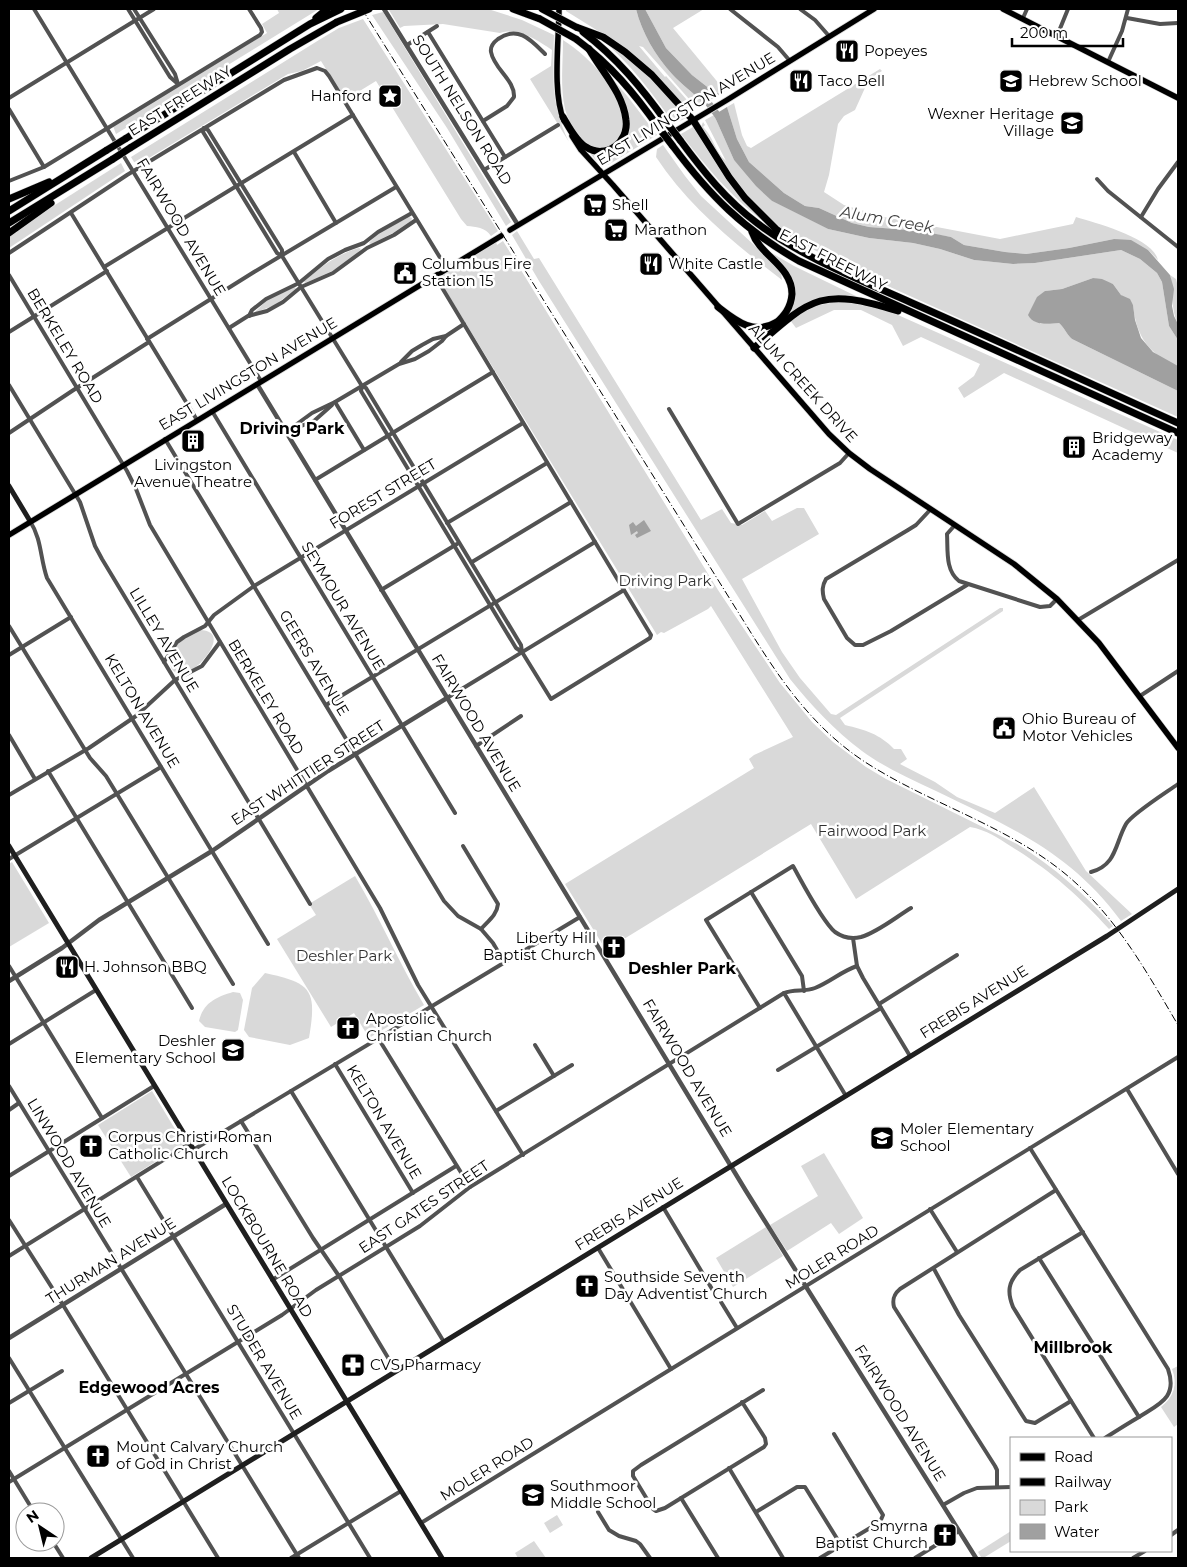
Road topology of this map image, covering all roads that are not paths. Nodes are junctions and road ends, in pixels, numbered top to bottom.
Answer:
1 (34, 9) edge
2 (128, 9) edge
3 (134, 9) edge
4 (154, 9) edge
5 (249, 9) edge
6 (341, 9) edge
7 (369, 9) edge
8 (384, 9) edge
9 (513, 9) edge
10 (542, 9) edge
11 (559, 9) edge
12 (730, 9) edge
13 (800, 9) edge
14 (872, 9) edge
15 (1003, 9) edge
16 (1027, 9) edge
17 (1068, 9) edge
18 (1128, 9) edge
19 (326, 12) edge
20 (140, 18) junction
21 (1023, 18) junction
22 (1126, 18) junction
23 (135, 21) junction
24 (1178, 23) edge
25 (437, 26) dead end
26 (576, 27) junction
27 (428, 32) junction
28 (830, 36) junction
29 (1058, 36) junction
30 (407, 45) junction
31 (589, 49) junction
32 (545, 54) dead end
33 (790, 61) junction
34 (66, 62) junction
35 (1108, 62) junction
36 (178, 84) junction
37 (9, 98) edge
38 (1178, 98) edge
39 (9, 109) edge
40 (354, 115) junction
41 (563, 117) junction
42 (693, 120) junction
43 (483, 121) junction
44 (558, 125) dead end
45 (106, 128) junction
46 (204, 128) junction
47 (294, 152) junction
48 (505, 158) junction
49 (1177, 165) edge
50 (102, 166) junction
51 (44, 167) junction
52 (78, 168) junction
53 (484, 170) junction
54 (133, 172) junction
55 (603, 174) junction
56 (1097, 180) dead end
57 (9, 181) edge
58 (242, 184) junction
59 (236, 187) junction
60 (396, 187) junction
61 (9, 200) edge
62 (9, 212) edge
63 (71, 212) junction
64 (412, 212) junction
65 (1141, 217) junction
66 (416, 220) junction
67 (336, 223) junction
68 (9, 224) edge
69 (518, 225) junction
70 (168, 229) junction
71 (510, 230) dead end
72 (752, 232) junction
73 (9, 233) edge
74 (501, 236) dead end
75 (1178, 247) edge
76 (9, 253) edge
77 (807, 254) junction
78 (282, 256) junction
79 (105, 269) junction
80 (447, 269) junction
81 (9, 275) edge
82 (435, 276) junction
83 (300, 285) junction
84 (211, 299) junction
85 (718, 307) junction
86 (34, 316) junction
87 (248, 316) junction
88 (780, 320) junction
89 (927, 320) junction
90 (464, 324) junction
91 (229, 328) junction
92 (9, 332) edge
93 (446, 336) junction
94 (332, 338) junction
95 (148, 340) junction
96 (754, 348) junction
97 (400, 364) junction
98 (493, 372) junction
99 (259, 382) junction
100 (9, 385) edge
101 (362, 386) junction
102 (77, 387) junction
103 (335, 402) junction
104 (669, 409) dead end
105 (212, 411) junction
106 (29, 419) junction
107 (197, 420) junction
108 (523, 423) junction
109 (1178, 423) edge
110 (286, 432) junction
111 (9, 433) edge
112 (393, 433) junction
113 (1178, 433) edge
114 (388, 436) junction
115 (165, 439) junction
116 (364, 450) junction
117 (849, 453) junction
118 (547, 463) junction
119 (124, 465) junction
120 (315, 480) junction
121 (423, 483) junction
122 (9, 486) edge
123 (418, 486) junction
124 (75, 494) junction
125 (571, 502) junction
126 (931, 509) junction
127 (30, 521) junction
128 (447, 523) junction
129 (955, 525) junction
130 (346, 530) junction
131 (9, 534) edge
132 (595, 542) junction
133 (460, 543) junction
134 (454, 546) junction
135 (301, 557) junction
136 (1178, 560) edge
137 (472, 562) junction
138 (967, 585) junction
139 (254, 586) junction
140 (382, 590) junction
141 (624, 590) junction
142 (1057, 599) junction
143 (496, 602) junction
144 (490, 606) junction
145 (71, 617) junction
146 (1078, 620) junction
147 (208, 622) junction
148 (9, 626) edge
149 (220, 642) junction
150 (22, 647) junction
151 (418, 650) junction
152 (522, 652) junction
153 (9, 655) edge
154 (164, 662) junction
155 (1178, 671) edge
156 (373, 677) junction
157 (175, 680) junction
158 (1140, 696) junction
159 (447, 698) junction
160 (326, 705) junction
161 (521, 716) dead end
162 (132, 719) junction
163 (402, 725) junction
164 (9, 735) edge
165 (476, 746) junction
166 (1178, 748) edge
167 (84, 750) junction
168 (355, 754) junction
169 (161, 766) junction
170 (48, 771) junction
171 (35, 779) junction
172 (1178, 784) edge
173 (306, 785) junction
174 (117, 793) junction
175 (9, 796) edge
176 (455, 813) dead end
177 (77, 818) junction
178 (259, 819) junction
179 (9, 846) edge
180 (463, 846) dead end
181 (212, 851) junction
182 (14, 856) junction
183 (9, 860) edge
184 (1091, 872) dead end
185 (168, 878) junction
186 (1178, 889) edge
187 (751, 892) junction
188 (128, 902) junction
189 (310, 904) dead end
190 (911, 908) dead end
191 (580, 917) junction
192 (482, 929) junction
193 (853, 938) junction
194 (68, 944) junction
195 (268, 944) dead end
196 (957, 956) dead end
197 (504, 962) junction
198 (9, 966) edge
199 (858, 966) junction
200 (16, 977) junction
201 (9, 981) edge
202 (233, 984) dead end
203 (96, 990) junction
204 (804, 991) junction
205 (784, 994) junction
206 (879, 1004) junction
207 (431, 1006) junction
208 (192, 1008) dead end
209 (760, 1008) junction
210 (881, 1008) junction
211 (43, 1022) junction
212 (378, 1038) junction
213 (9, 1044) edge
214 (535, 1045) dead end
215 (817, 1047) junction
216 (910, 1056) junction
217 (1178, 1057) edge
218 (335, 1064) junction
219 (670, 1064) junction
220 (572, 1065) dead end
221 (778, 1070) dead end
222 (554, 1076) junction
223 (9, 1086) edge
224 (154, 1086) junction
225 (1127, 1089) junction
226 (292, 1090) junction
227 (846, 1096) junction
228 (19, 1103) junction
229 (9, 1110) edge
230 (496, 1111) junction
231 (102, 1118) junction
232 (241, 1121) junction
233 (189, 1144) junction
234 (1030, 1148) junction
235 (193, 1150) junction
236 (49, 1151) junction
237 (523, 1155) junction
238 (456, 1166) junction
239 (731, 1166) junction
240 (1178, 1174) edge
241 (9, 1176) edge
242 (137, 1177) junction
243 (470, 1187) junction
244 (1056, 1190) junction
245 (413, 1193) junction
246 (226, 1204) junction
247 (663, 1207) junction
248 (930, 1209) junction
249 (84, 1210) junction
250 (369, 1219) junction
251 (9, 1220) edge
252 (1083, 1232) junction
253 (174, 1237) junction
254 (25, 1246) junction
255 (386, 1247) junction
256 (598, 1248) junction
257 (320, 1250) junction
258 (957, 1252) junction
259 (9, 1256) edge
260 (1040, 1258) junction
261 (122, 1269) junction
262 (934, 1269) junction
263 (339, 1276) junction
264 (272, 1280) junction
265 (806, 1286) junction
266 (715, 1294) dead end
267 (721, 1302) dead end
268 (63, 1305) junction
269 (290, 1310) junction
270 (737, 1328) junction
271 (9, 1338) edge
272 (238, 1342) junction
273 (444, 1342) junction
274 (9, 1358) edge
275 (671, 1369) junction
276 (62, 1371) dead end
277 (396, 1371) junction
278 (187, 1374) junction
279 (29, 1390) junction
280 (763, 1390) dead end
281 (1071, 1401) junction
282 (346, 1402) junction
283 (742, 1402) junction
284 (9, 1403) edge
285 (127, 1410) junction
286 (1139, 1417) junction
287 (294, 1434) junction
288 (834, 1434) dead end
289 (1093, 1437) edge
290 (1107, 1437) edge
291 (65, 1448) junction
292 (242, 1465) junction
293 (729, 1468) junction
294 (9, 1471) edge
295 (14, 1479) junction
296 (9, 1482) edge
297 (997, 1487) junction
298 (1010, 1487) edge
299 (401, 1491) junction
300 (681, 1498) junction
301 (28, 1502) edge
302 (183, 1502) junction
303 (943, 1505) junction
304 (598, 1512) dead end
305 (756, 1512) junction
306 (349, 1523) junction
307 (421, 1523) junction
308 (959, 1531) junction
309 (121, 1540) junction
310 (842, 1545) junction
311 (298, 1556) edge
312 (91, 1558) edge
313 (133, 1558) edge
314 (218, 1558) edge
315 (291, 1558) edge
316 (370, 1558) edge
317 (442, 1558) edge
318 (650, 1558) edge
319 (718, 1558) edge
320 (784, 1558) edge
321 (820, 1558) edge
322 (915, 1558) edge
323 (976, 1558) edge

1 - 34 street, FAIRWOOD AVENUE
2 - 23 street
3 - 20 street
4 - 20 street
5 - 36 street
6 - 19 highway
7 - 50 highway, EAST FREEWAY, bridge
8 - 30 street, SOUTH NELSON ROAD
9 - 31 highway, EAST FREEWAY, bridge
10 - 26 highway, EAST FREEWAY, bridge
11 - 41 main road, ALUM CREEK DRIVE
12 - 33 street
13 - 28 street
14 - 28 main road, EAST LIVINGSTON AVENUE
15 - 21 main road
16 - 21 street
17 - 29 street
18 - 22 street
19 - 52 highway, EAST FREEWAY, bridge
20 - 23 street
20 - 36 street
21 - 29 main road
22 - 24 street
22 - 35 street
23 - 34 street
23 - 36 street
25 - 27 street
26 - 42 highway
26 - 77 highway, EAST FREEWAY, bridge
27 - 30 street
27 - 43 street
28 - 33 main road, EAST LIVINGSTON AVENUE
29 - 35 main road
30 - 53 street, SOUTH NELSON ROAD
31 - 41 highway
31 - 72 highway, EAST FREEWAY, bridge
32 - 43 street
33 - 42 main road, EAST LIVINGSTON AVENUE
34 - 37 street
34 - 45 street, FAIRWOOD AVENUE
35 - 38 main road
36 - 45 street
39 - 51 street
40 - 46 street
40 - 47 street
40 - 60 street
41 - 55 main road, ALUM CREEK DRIVE
42 - 55 main road, EAST LIVINGSTON AVENUE
42 - 77 highway
43 - 48 street
44 - 48 street
45 - 51 street
45 - 54 street, FAIRWOOD AVENUE
46 - 54 street
46 - 58 street
46 - 59 street
47 - 58 street
47 - 67 street
48 - 53 street
49 - 65 street
50 - 68 highway, EAST FREEWAY
50 - 73 highway
51 - 57 street
52 - 61 highway
52 - 62 highway, EAST FREEWAY
53 - 69 street, SOUTH NELSON ROAD
54 - 63 street
54 - 70 street, FAIRWOOD AVENUE
55 - 69 main road, EAST LIVINGSTON AVENUE
55 - 85 main road, ALUM CREEK DRIVE
56 - 65 street
58 - 59 street
58 - 78 street
59 - 70 street
59 - 78 street
60 - 64 street
60 - 67 street
63 - 76 street
63 - 79 street
64 - 66 street
64 - 83 street
65 - 75 street
66 - 80 street
66 - 83 street
67 - 78 street
69 - 71 main road, EAST LIVINGSTON AVENUE
70 - 79 street
70 - 84 street, FAIRWOOD AVENUE
72 - 88 highway
72 - 89 highway, EAST FREEWAY
74 - 80 main road, EAST LIVINGSTON AVENUE
77 - 109 highway, EAST FREEWAY
78 - 83 street
78 - 84 street
79 - 86 street
79 - 95 street
80 - 82 main road, EAST LIVINGSTON AVENUE
81 - 86 street, BERKELEY ROAD
82 - 90 street
82 - 94 main road, EAST LIVINGSTON AVENUE
83 - 87 street
83 - 87 street
83 - 94 street
84 - 91 street, FAIRWOOD AVENUE
84 - 95 street
85 - 88 highway
85 - 96 main road, ALUM CREEK DRIVE
86 - 92 street
86 - 102 street, BERKELEY ROAD
87 - 91 street
88 - 96 highway
89 - 96 highway
89 - 113 highway, EAST FREEWAY
90 - 93 street
90 - 98 street
91 - 99 street, FAIRWOOD AVENUE
93 - 97 street
93 - 97 street
94 - 99 main road, EAST LIVINGSTON AVENUE
94 - 101 street
95 - 102 street
95 - 107 street
96 - 117 main road, ALUM CREEK DRIVE
97 - 101 street
98 - 108 street
98 - 112 street
99 - 105 main road, EAST LIVINGSTON AVENUE
99 - 110 street, FAIRWOOD AVENUE
100 - 106 street, LILLEY AVENUE
101 - 103 street
101 - 112 street
101 - 114 street
102 - 106 street
102 - 119 street, BERKELEY ROAD
103 - 110 street
103 - 110 street
103 - 116 street
104 - 117 street
105 - 107 main road, EAST LIVINGSTON AVENUE
105 - 135 street, SEYMOUR AVENUE
106 - 111 street
106 - 124 street, LILLEY AVENUE
107 - 115 main road, EAST LIVINGSTON AVENUE
108 - 118 street
108 - 121 street, FOREST STREET
110 - 120 street, FAIRWOOD AVENUE
112 - 114 street
112 - 121 street
114 - 116 street
114 - 123 street
115 - 119 main road, EAST LIVINGSTON AVENUE
115 - 139 street, GEERS AVENUE
116 - 120 street
117 - 126 main road, ALUM CREEK DRIVE
118 - 125 street
118 - 128 street
119 - 124 main road, EAST LIVINGSTON AVENUE
119 - 147 street, BERKELEY ROAD
120 - 130 street, FAIRWOOD AVENUE
121 - 123 street, FOREST STREET
121 - 128 street
122 - 127 main road, KELTON AVENUE
123 - 130 street, FOREST STREET
123 - 134 street
124 - 127 main road, EAST LIVINGSTON AVENUE
124 - 154 street, LILLEY AVENUE
125 - 132 street
125 - 137 street
126 - 129 main road, ALUM CREEK DRIVE
126 - 138 street
127 - 131 main road, EAST LIVINGSTON AVENUE
127 - 145 street, KELTON AVENUE
128 - 133 street
129 - 138 street
129 - 142 main road, ALUM CREEK DRIVE
130 - 135 street, FOREST STREET
130 - 140 street, FAIRWOOD AVENUE
132 - 141 street
132 - 143 street
133 - 134 street
133 - 137 street
134 - 140 street
134 - 144 street
135 - 139 street, FOREST STREET
135 - 156 street, SEYMOUR AVENUE
136 - 146 street
137 - 143 street
138 - 142 street
139 - 147 street, FOREST STREET
139 - 160 street, GEERS AVENUE
140 - 151 street, FAIRWOOD AVENUE
141 - 152 street, EAST WHITTIER STREET
141 - 152 street
142 - 146 main road, ALUM CREEK DRIVE
143 - 144 street
143 - 152 street
144 - 151 street
144 - 152 street
145 - 150 street
145 - 162 street, KELTON AVENUE
146 - 158 main road, ALUM CREEK DRIVE
147 - 149 street, BERKELEY ROAD
147 - 154 street, FOREST STREET
148 - 150 street
149 - 157 street
149 - 173 street, BERKELEY ROAD
150 - 153 street
150 - 167 street
151 - 156 street
151 - 159 street, FAIRWOOD AVENUE
152 - 159 street, EAST WHITTIER STREET
154 - 157 street, LILLEY AVENUE
155 - 158 street
156 - 160 street
156 - 163 street, SEYMOUR AVENUE
157 - 162 street
157 - 178 street, LILLEY AVENUE
158 - 166 main road, ALUM CREEK DRIVE
159 - 163 street, EAST WHITTIER STREET
159 - 165 street, FAIRWOOD AVENUE
160 - 168 street, GEERS AVENUE
161 - 165 street
162 - 167 street
162 - 169 street, KELTON AVENUE
163 - 168 street, EAST WHITTIER STREET
163 - 176 street, SEYMOUR AVENUE
164 - 171 street
165 - 191 street, FAIRWOOD AVENUE
167 - 170 street
167 - 174 street
168 - 173 street, EAST WHITTIER STREET
168 - 192 street, GEERS AVENUE
169 - 174 street
169 - 181 street, KELTON AVENUE
170 - 171 street
170 - 177 street
171 - 175 street
172 - 184 street
173 - 178 street, EAST WHITTIER STREET
173 - 207 street, BERKELEY ROAD
174 - 177 street
174 - 185 street
177 - 182 street
177 - 188 street
178 - 181 street, EAST WHITTIER STREET
178 - 189 street, LILLEY AVENUE
179 - 182 main road, LOCKBOURNE ROAD
180 - 192 street
181 - 185 street, EAST WHITTIER STREET
181 - 195 street, KELTON AVENUE
182 - 183 street
182 - 194 main road, LOCKBOURNE ROAD
185 - 188 street, EAST WHITTIER STREET
185 - 202 street
186 - 216 main road, FREBIS AVENUE
187 - 193 street
187 - 204 street
187 - 209 street
188 - 194 street, EAST WHITTIER STREET
188 - 208 street
190 - 193 street
191 - 197 street
191 - 219 street, FAIRWOOD AVENUE
192 - 197 street, GEERS AVENUE
193 - 199 street
194 - 200 street, EAST WHITTIER STREET
194 - 203 main road, LOCKBOURNE ROAD
196 - 206 street
197 - 207 street
198 - 200 street
199 - 204 street, EAST GATES STREET
199 - 206 street
200 - 201 street, EAST WHITTIER STREET
200 - 211 street
203 - 211 street
203 - 224 main road, LOCKBOURNE ROAD
204 - 205 street, EAST GATES STREET
205 - 209 street, EAST GATES STREET
205 - 215 street
206 - 210 street
207 - 212 street
207 - 230 street, BERKELEY ROAD
209 - 219 street, EAST GATES STREET
210 - 215 street
210 - 216 street
211 - 213 street
211 - 231 street
212 - 218 street
212 - 238 street
214 - 222 street
215 - 221 street
215 - 227 street
216 - 227 main road, FREBIS AVENUE
217 - 225 street, MOLER ROAD
218 - 226 street
218 - 245 street, KELTON AVENUE
219 - 237 street, EAST GATES STREET
219 - 239 street, FAIRWOOD AVENUE
220 - 222 street
222 - 230 street
223 - 228 street, LINWOOD AVENUE
224 - 231 street
224 - 233 main road, LOCKBOURNE ROAD
225 - 234 street, MOLER ROAD
225 - 240 street
226 - 232 street
226 - 250 street
227 - 239 main road, FREBIS AVENUE
228 - 229 street
228 - 236 street, LINWOOD AVENUE
230 - 237 street, BERKELEY ROAD
231 - 236 street
232 - 235 street
232 - 257 street
233 - 235 main road, LOCKBOURNE ROAD
233 - 242 street
234 - 244 street
234 - 248 street, MOLER ROAD
235 - 246 main road, LOCKBOURNE ROAD
236 - 241 street
236 - 249 street, LINWOOD AVENUE
237 - 243 street, EAST GATES STREET
238 - 243 street
238 - 245 street
239 - 247 main road, FREBIS AVENUE
239 - 265 street, FAIRWOOD AVENUE
242 - 249 street
242 - 253 street, STUDER AVENUE
243 - 255 street, EAST GATES STREET
244 - 252 street
244 - 258 street
245 - 250 street
246 - 253 street, THURMAN AVENUE
246 - 264 main road, LOCKBOURNE ROAD
247 - 256 main road, FREBIS AVENUE
247 - 266 street
248 - 258 street
248 - 265 street, MOLER ROAD
249 - 254 street
249 - 261 street, LINWOOD AVENUE
250 - 255 street
250 - 257 street
251 - 254 street
252 - 260 street
252 - 286 street
253 - 261 street, THURMAN AVENUE
253 - 272 street, STUDER AVENUE
254 - 259 street
254 - 268 street
255 - 263 street, EAST GATES STREET
255 - 273 street
256 - 273 main road, FREBIS AVENUE
256 - 275 street
257 - 263 street
257 - 264 street
258 - 262 street
260 - 281 street
260 - 286 street
261 - 268 street, THURMAN AVENUE
261 - 278 street, LINWOOD AVENUE
262 - 281 street
262 - 297 street
263 - 269 street, EAST GATES STREET
263 - 277 street
264 - 269 main road, LOCKBOURNE ROAD
265 - 270 street, MOLER ROAD
265 - 303 street, FAIRWOOD AVENUE
267 - 270 street
268 - 271 street, THURMAN AVENUE
268 - 285 street
269 - 272 street, EAST GATES STREET
269 - 282 main road, LOCKBOURNE ROAD
270 - 275 street, MOLER ROAD
272 - 278 street, EAST GATES STREET
272 - 287 street, STUDER AVENUE
273 - 277 main road, FREBIS AVENUE
274 - 279 street
275 - 307 street, MOLER ROAD
276 - 279 street
277 - 282 main road, FREBIS AVENUE
278 - 285 street, EAST GATES STREET
278 - 292 street, LINWOOD AVENUE
279 - 284 street
279 - 291 street
280 - 283 street
281 - 289 street
282 - 287 main road, FREBIS AVENUE
282 - 299 main road, LOCKBOURNE ROAD
283 - 293 street
283 - 300 street
285 - 291 street, EAST GATES STREET
285 - 302 street
286 - 290 street
287 - 292 main road, FREBIS AVENUE
287 - 306 street, STUDER AVENUE
288 - 310 street
291 - 295 street, EAST GATES STREET
291 - 309 street
292 - 302 main road, FREBIS AVENUE
292 - 311 street, LINWOOD AVENUE
293 - 300 street
293 - 305 street
294 - 295 street
295 - 296 street, EAST GATES STREET
295 - 301 street
297 - 298 street
297 - 303 street
299 - 306 street
299 - 307 main road, LOCKBOURNE ROAD
300 - 319 street
302 - 309 main road, FREBIS AVENUE
302 - 314 street
303 - 308 street, FAIRWOOD AVENUE
304 - 318 street
305 - 310 street
305 - 320 street
306 - 311 street
306 - 316 street, STUDER AVENUE
307 - 317 main road, LOCKBOURNE ROAD
308 - 322 street
308 - 323 street, FAIRWOOD AVENUE
309 - 312 main road, FREBIS AVENUE
309 - 313 street
310 - 321 street
311 - 315 street

